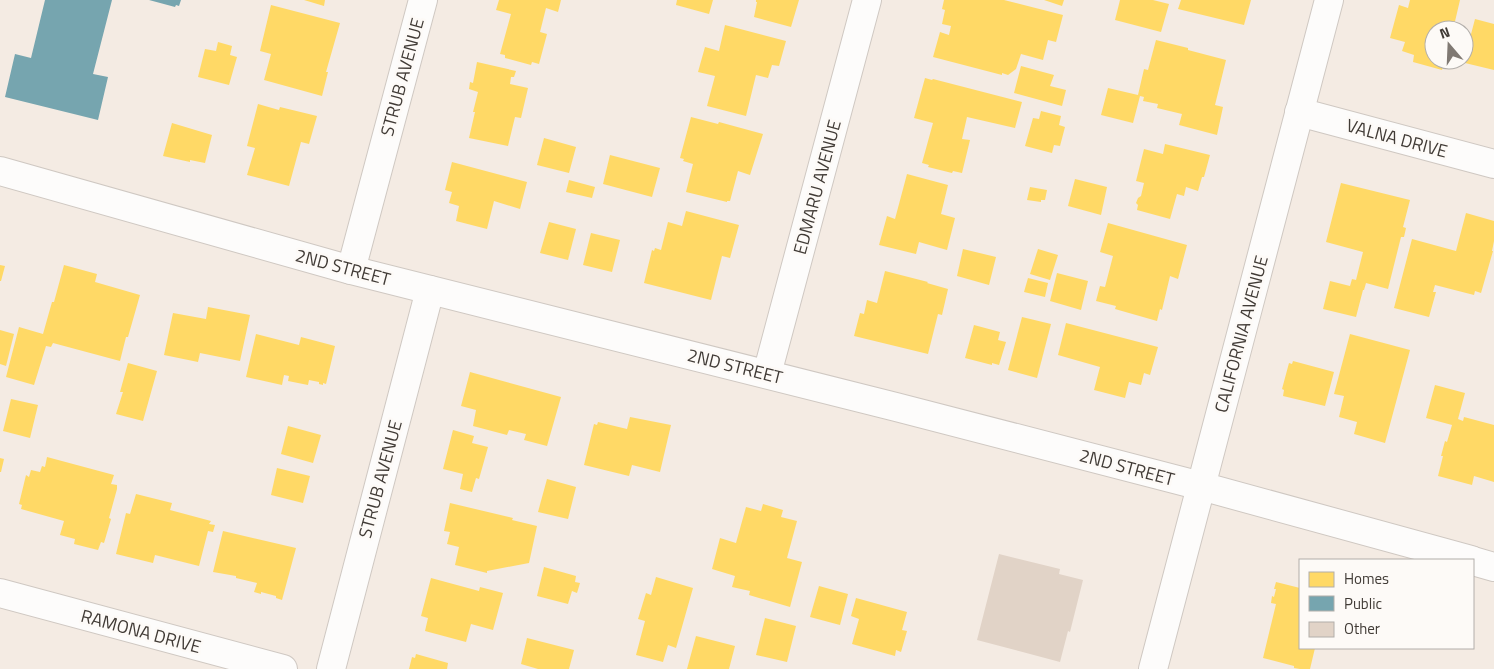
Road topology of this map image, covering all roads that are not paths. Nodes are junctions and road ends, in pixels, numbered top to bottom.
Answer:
1 (423, 0) edge
2 (867, 0) edge
3 (1329, 0) edge
4 (1299, 112) junction
5 (1494, 164) edge
6 (0, 171) edge
7 (351, 270) junction
8 (430, 290) junction
9 (767, 374) junction
10 (1201, 486) junction
11 (1465, 559) edge
12 (1474, 562) edge
13 (1494, 567) edge
14 (0, 593) edge
15 (283, 669) edge
16 (331, 669) edge
17 (1153, 669) edge

1 - 7 street, STRUB AVENUE
2 - 9 street, EDMARU AVENUE
3 - 4 street, CALIFORNIA AVENUE
4 - 5 street, VALNA DRIVE
4 - 10 street, CALIFORNIA AVENUE
6 - 7 street, 2ND STREET
7 - 8 street, 2ND STREET
8 - 9 street, 2ND STREET
8 - 16 street, STRUB AVENUE
9 - 10 street, 2ND STREET
10 - 11 street, 2ND STREET
10 - 17 street, CALIFORNIA AVENUE
12 - 13 street, 2ND STREET
14 - 15 street, RAMONA DRIVE

